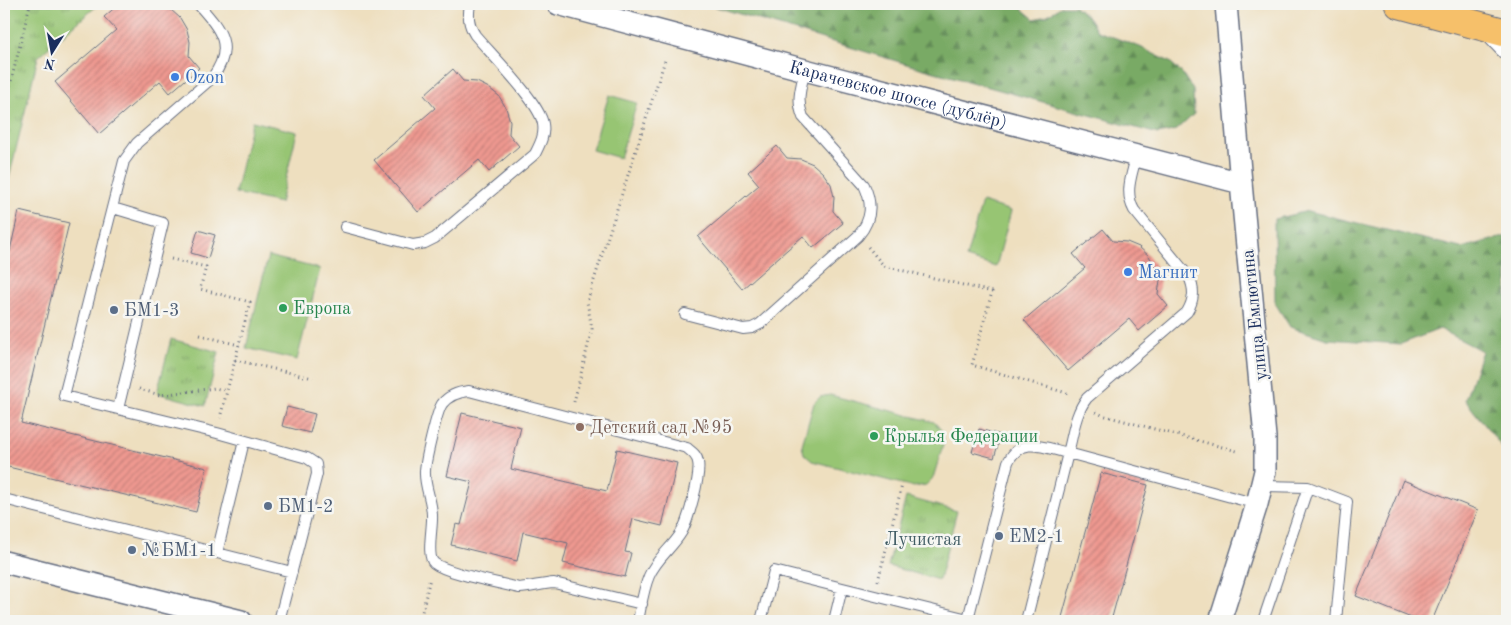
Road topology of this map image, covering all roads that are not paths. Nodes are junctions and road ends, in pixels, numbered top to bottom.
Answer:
1 (198, 4) edge
2 (470, 4) edge
3 (558, 4) edge
4 (1226, 4) edge
5 (1399, 4) edge
6 (1475, 24) junction
7 (1507, 33) edge
8 (1507, 57) edge
9 (805, 70) junction
10 (1136, 157) junction
11 (1241, 183) junction
12 (113, 208) junction
13 (345, 227) dead end
14 (685, 314) dead end
15 (118, 409) junction
16 (244, 441) junction
17 (1068, 454) junction
18 (1308, 487) junction
19 (1259, 495) junction
20 (4, 499) edge
21 (217, 553) junction
22 (4, 562) edge
23 (292, 572) junction
24 (842, 588) junction
25 (642, 604) junction
26 (972, 620) edge
27 (241, 621) edge
28 (280, 621) edge
29 (638, 621) edge
30 (761, 621) edge
31 (834, 621) edge
32 (1026, 621) edge
33 (1220, 621) edge
34 (1263, 621) edge
35 (1336, 621) edge

1 - 12 lane
2 - 13 lane
3 - 9 street, Карачевское шоссе (дублёр)
4 - 11 street, улица Емлютина
5 - 6 highway
6 - 7 highway
6 - 8 lane
9 - 10 street, Карачевское шоссе (дублёр)
9 - 14 lane
10 - 11 street, Карачевское шоссе (дублёр)
10 - 17 lane
11 - 19 street, улица Емлютина
12 - 15 lane
12 - 15 lane
15 - 16 lane
16 - 21 lane
16 - 23 lane
17 - 19 lane
17 - 26 lane
17 - 32 lane
18 - 19 lane
18 - 34 lane
18 - 35 lane
19 - 33 street, улица Емлютина
20 - 21 lane
21 - 23 lane
22 - 27 street
23 - 28 lane
24 - 26 lane
24 - 30 lane
24 - 31 lane
25 - 25 lane
25 - 29 lane

